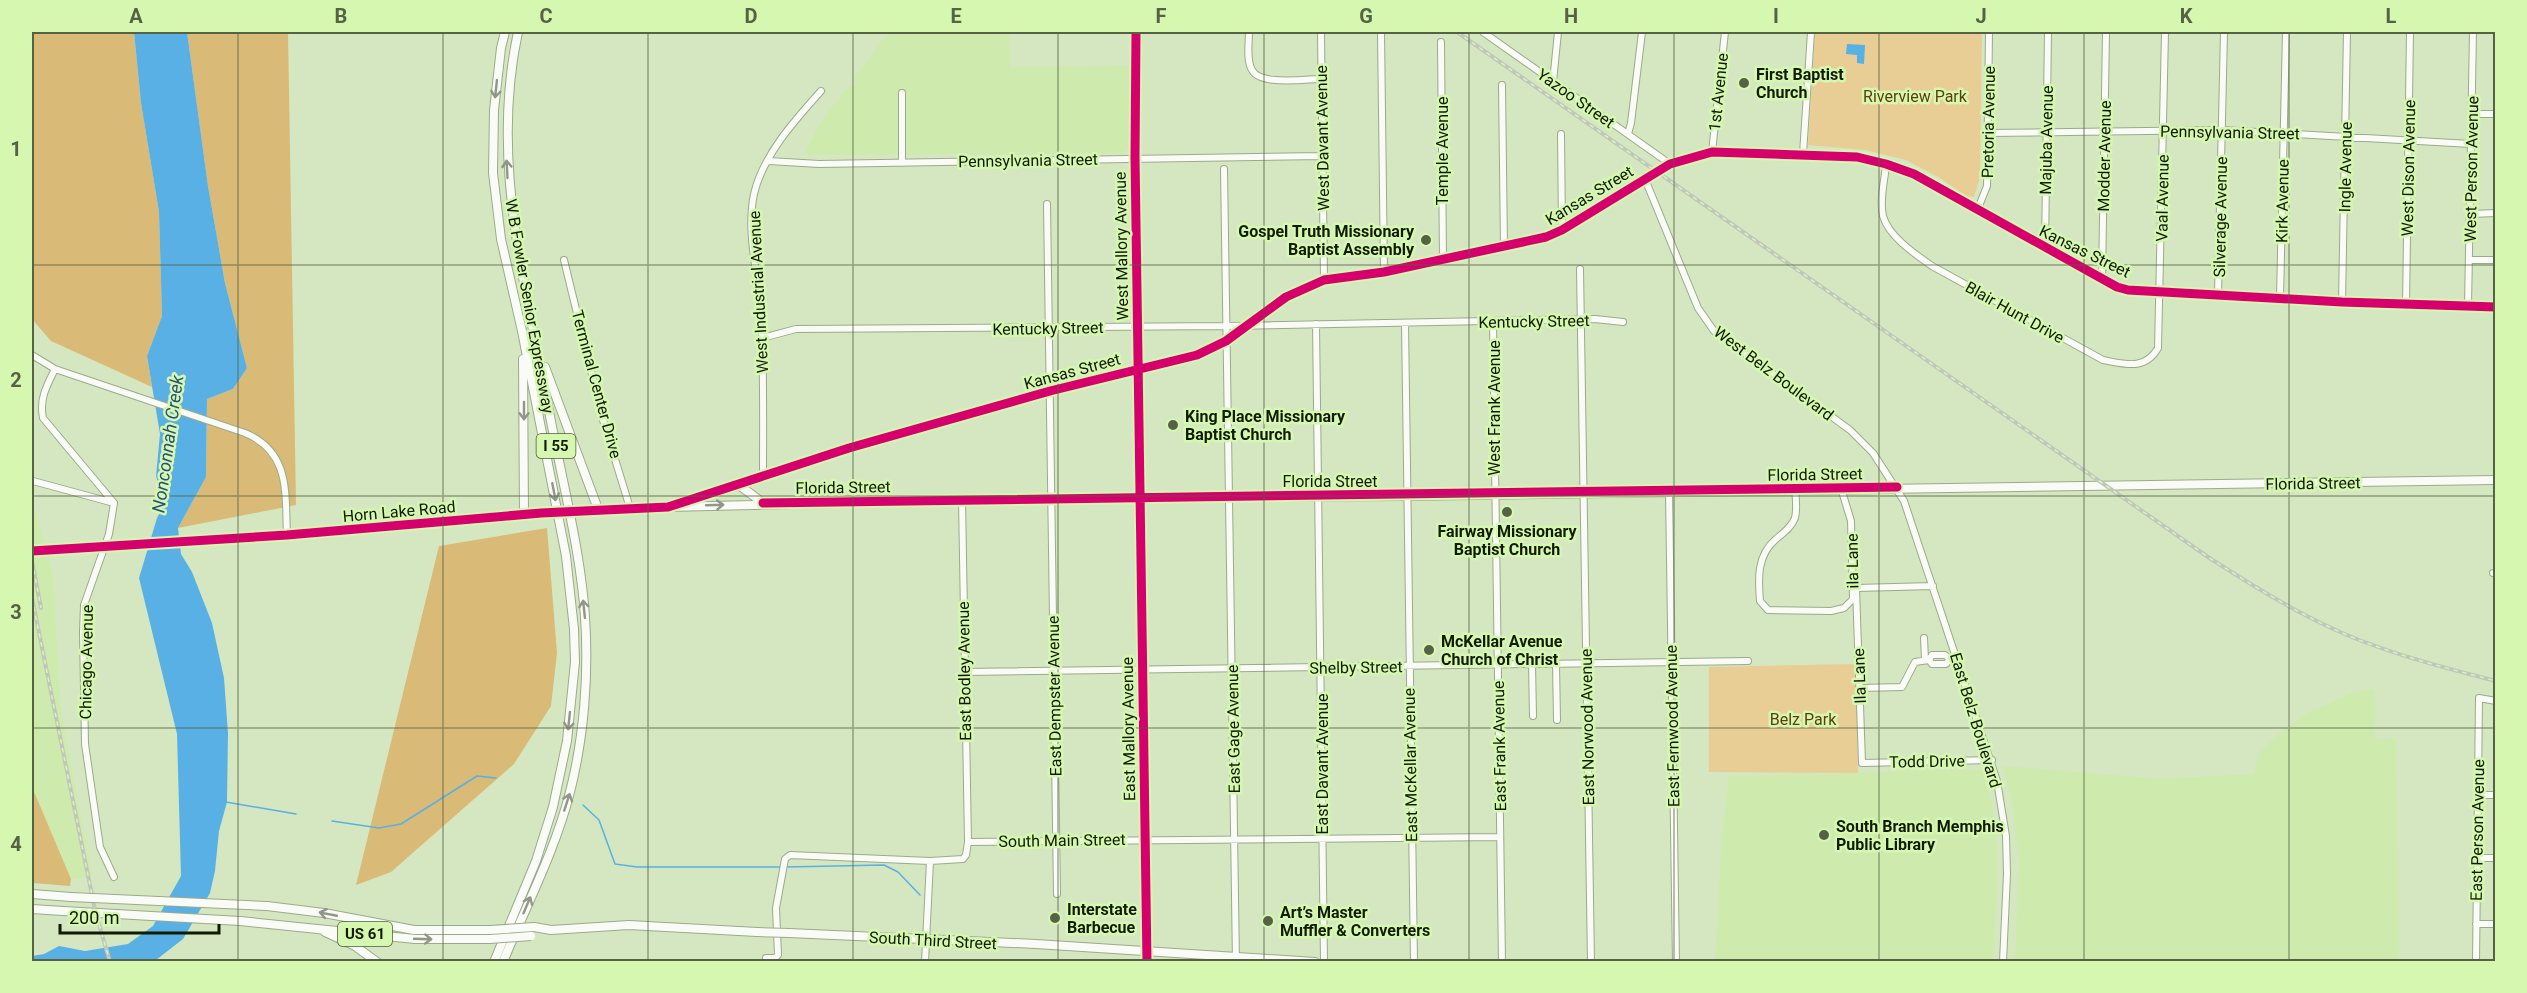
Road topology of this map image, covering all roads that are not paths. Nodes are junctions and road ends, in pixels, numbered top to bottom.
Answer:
1 (505, 32) edge
2 (518, 32) edge
3 (1136, 32) edge
4 (1249, 32) edge
5 (1321, 32) edge
6 (1381, 32) edge
7 (1483, 32) edge
8 (1558, 32) edge
9 (1642, 32) edge
10 (1725, 32) edge
11 (1811, 32) edge
12 (1989, 32) edge
13 (2048, 32) edge
14 (2106, 32) edge
15 (2165, 32) edge
16 (2224, 32) edge
17 (2286, 32) edge
18 (2347, 32) edge
19 (2410, 32) edge
20 (2473, 32) edge
21 (1441, 42) dead end
22 (1321, 79) junction
23 (1552, 82) junction
24 (1502, 85) dead end
25 (821, 91) dead end
26 (902, 93) dead end
27 (2472, 114) junction
28 (2496, 114) edge
29 (2163, 130) junction
30 (2222, 130) junction
31 (2105, 131) junction
32 (2046, 132) junction
33 (1988, 133) junction
34 (2284, 133) junction
35 (1560, 134) dead end
36 (1628, 134) junction
37 (2346, 136) junction
38 (2408, 140) junction
39 (2471, 144) junction
40 (1712, 152) junction
41 (1803, 154) junction
42 (1322, 156) junction
43 (1135, 157) junction
44 (769, 161) junction
45 (902, 163) junction
46 (1670, 164) junction
47 (1886, 164) junction
48 (1224, 169) dead end
49 (1645, 179) junction
50 (1047, 204) dead end
51 (1977, 211) junction
52 (2496, 213) edge
53 (2470, 214) junction
54 (1562, 231) junction
55 (1504, 248) junction
56 (2045, 249) junction
57 (564, 260) dead end
58 (1443, 260) junction
59 (2469, 260) junction
60 (2496, 260) edge
61 (1580, 269) dead end
62 (1384, 272) junction
63 (1324, 280) junction
64 (2102, 280) junction
65 (2160, 292) junction
66 (2218, 294) junction
67 (2280, 298) junction
68 (2342, 303) junction
69 (2406, 305) junction
70 (2468, 306) junction
71 (2496, 307) edge
72 (1581, 320) junction
73 (1493, 322) junction
74 (1623, 322) dead end
75 (1405, 323) junction
76 (1316, 324) junction
77 (1138, 326) junction
78 (1226, 326) junction
79 (1250, 326) junction
80 (1049, 328) junction
81 (522, 331) junction
82 (533, 331) junction
83 (762, 338) junction
84 (1226, 341) junction
85 (32, 355) edge
86 (55, 369) junction
87 (1139, 369) junction
88 (1050, 391) junction
89 (763, 477) junction
90 (2496, 480) edge
91 (33, 481) dead end
92 (739, 485) junction
93 (1897, 487) junction
94 (1841, 488) junction
95 (1796, 489) junction
96 (1669, 491) junction
97 (1584, 493) junction
98 (1494, 494) junction
99 (1317, 495) junction
100 (1407, 496) junction
101 (1140, 497) junction
102 (1230, 497) junction
103 (1051, 498) junction
104 (962, 500) junction
105 (114, 503) junction
106 (763, 503) junction
107 (668, 507) junction
108 (630, 508) junction
109 (598, 509) junction
110 (524, 516) junction
111 (287, 535) junction
112 (32, 551) edge
113 (1933, 586) junction
114 (1924, 638) dead end
115 (1953, 658) junction
116 (1927, 660) junction
117 (1748, 661) dead end
118 (1532, 664) junction
119 (1556, 664) junction
120 (1587, 664) junction
121 (1671, 664) junction
122 (1498, 665) junction
123 (1408, 666) junction
124 (1321, 668) junction
125 (1232, 669) junction
126 (1054, 671) junction
127 (1142, 671) junction
128 (964, 672) junction
129 (1860, 688) junction
130 (2496, 701) edge
131 (1533, 716) dead end
132 (1557, 720) dead end
133 (1992, 760) junction
134 (1862, 763) joint
135 (2478, 795) junction
136 (2496, 795) edge
137 (1500, 837) junction
138 (1411, 838) junction
139 (1145, 839) junction
140 (1235, 839) junction
141 (1322, 839) junction
142 (1056, 840) junction
143 (968, 842) junction
144 (2476, 858) junction
145 (2496, 858) edge
146 (930, 861) junction
147 (114, 877) dead end
148 (32, 894) edge
149 (1057, 894) dead end
150 (267, 906) joint
151 (32, 909) edge
152 (2476, 924) junction
153 (2496, 924) edge
154 (307, 926) junction
155 (533, 932) joint
156 (490, 934) junction
157 (925, 939) junction
158 (1147, 951) junction
159 (766, 960) edge
160 (1236, 960) edge
161 (377, 962) edge
162 (494, 962) edge
163 (503, 962) edge
164 (925, 962) edge
165 (1147, 962) edge
166 (1315, 962) edge
167 (1324, 962) edge
168 (1414, 962) edge
169 (1502, 962) edge
170 (1591, 962) edge
171 (1676, 962) edge
172 (2003, 962) edge
173 (2476, 962) edge

1 -> 81 highway, W B Fowler Senior Expressway / I 55
82 -> 2 highway, W B Fowler Senior Expressway / I 55
3 - 43 main road, West Mallory Avenue
4 - 22 street
5 - 22 street, West Davant Avenue
6 - 62 street
7 - 23 street, Yazoo Street
8 - 23 street
9 - 36 street
10 - 40 street, 1st Avenue
11 - 41 street
12 - 33 street, Pretoria Avenue
13 - 32 street, Majuba Avenue
14 - 31 street, Modder Avenue
15 - 29 street, Vaal Avenue
16 - 30 street, Silverage Avenue
17 - 34 street, Kirk Avenue
18 - 37 street, Ingle Avenue
19 - 38 street, West Dison Avenue
20 - 27 street, West Person Avenue
21 - 58 street, Temple Avenue
22 - 42 street, West Davant Avenue
23 - 36 street, Yazoo Street
24 - 55 street
25 - 44 street, West Industrial Avenue
26 - 45 street
27 - 28 street
27 - 39 street, West Person Avenue
29 - 30 street, Pennsylvania Street
29 - 31 street, Pennsylvania Street
29 - 65 street, Vaal Avenue
30 - 34 street, Pennsylvania Street
30 - 66 street, Silverage Avenue
31 - 32 street, Pennsylvania Street
31 - 64 street, Modder Avenue
32 - 33 street, Pennsylvania Street
32 - 56 street, Majuba Avenue
33 - 51 street, Pretoria Avenue
34 - 37 street, Pennsylvania Street
34 - 67 street, Kirk Avenue
35 - 54 street
36 - 46 street, Yazoo Street
37 - 38 street, Pennsylvania Street
37 - 68 street, Ingle Avenue
38 - 39 street, Pennsylvania Street
38 - 69 street, West Dison Avenue
39 - 53 street, West Person Avenue
40 - 41 street, Kansas Street
40 - 46 street, Kansas Street
41 - 47 street, Kansas Street
42 - 43 street, Pennsylvania Street
42 - 63 street, West Davant Avenue
43 - 45 street, Pennsylvania Street
43 - 77 main road, West Mallory Avenue
44 - 45 street, Pennsylvania Street
44 - 83 street, West Industrial Avenue
46 - 49 street, Kansas Street
47 - 51 street, Kansas Street
47 - 65 street, Blair Hunt Drive
48 - 78 street, East Gage Avenue
49 - 54 street, Kansas Street
49 - 93 street, West Belz Boulevard
50 - 80 street, East Dempster Avenue
51 - 56 street, Kansas Street
52 - 53 street
53 - 59 street, West Person Avenue
54 - 55 street, Kansas Street
55 - 58 street, Kansas Street
56 - 64 street, Kansas Street
57 - 108 street, Terminal Center Drive
58 - 62 street, Kansas Street
59 - 60 street
59 - 70 street, West Person Avenue
61 - 72 street, East Norwood Avenue
62 - 63 street, Kansas Street
63 - 79 street, Kansas Street
64 - 65 street, Kansas Street
65 - 66 street, Kansas Street
66 - 67 street, Kansas Street
67 - 68 street, Kansas Street
68 - 69 street, Kansas Street
69 - 70 street, Kansas Street
70 - 71 street, Kansas Street
72 - 73 street, Kentucky Street
72 - 74 street, Kentucky Street
72 - 97 street, East Norwood Avenue
73 - 75 street, Kentucky Street
73 - 98 street, West Frank Avenue
75 - 76 street, Kentucky Street
75 - 100 street, East McKellar Avenue
76 - 79 street, Kentucky Street
76 - 99 street
77 - 78 street, Kentucky Street
77 - 80 street, Kentucky Street
77 - 87 main road, West Mallory Avenue
78 - 79 street, Kentucky Street
78 - 84 street, East Gage Avenue
79 - 84 street, Kansas Street
80 - 83 street, Kentucky Street
80 - 88 street, East Dempster Avenue
81 -> 110 highway
81 -> 162 highway, W B Fowler Senior Expressway / I 55
82 - 109 highway
163 -> 82 highway, W B Fowler Senior Expressway / I 55
83 - 89 street, West Industrial Avenue
84 - 87 street, Kansas Street
84 - 102 street, East Gage Avenue
85 - 86 street
86 - 105 street
86 - 111 street
87 - 88 street, Kansas Street
87 - 101 main road, West Mallory Avenue
88 - 89 street, Kansas Street
88 - 103 street, East Dempster Avenue
89 - 92 street, Kansas Street
90 - 93 main road, Florida Street
91 - 105 street
92 - 106 main road
92 - 107 main road, Kansas Street
93 - 94 main road, Florida Street
93 - 113 street, East Belz Boulevard
94 - 95 main road, Florida Street
94 - 95 street, ila Lane
95 - 96 main road, Florida Street
96 - 97 main road, Florida Street
96 - 121 street, East Fernwood Avenue
97 - 98 main road, Florida Street
97 - 120 street, East Norwood Avenue
98 - 100 main road, Florida Street
98 - 122 street, East Frank Avenue
99 - 100 main road, Florida Street
99 - 102 main road, Florida Street
99 - 124 street, East Davant Avenue
100 - 123 street, East McKellar Avenue
101 - 102 main road, Florida Street
101 - 103 main road, Florida Street
101 - 127 main road, East Mallory Avenue
102 - 125 street, East Gage Avenue
103 - 104 main road, Florida Street
103 - 126 street, East Dempster Avenue
104 - 106 main road, Florida Street
104 - 128 street, East Bodley Avenue
105 - 147 street, Chicago Avenue
107 -> 106 main road, Florida Street
107 - 108 main road, Kansas Street
108 - 109 main road, Kansas Street
109 - 110 main road, Horn Lake Road, bridge
110 - 111 main road, Horn Lake Road
111 - 112 main road, Horn Lake Road, bridge
113 - 115 street, East Belz Boulevard
113 - 129 street, Ila Lane
114 - 116 street
115 - 116 street
115 - 133 street, East Belz Boulevard
116 - 129 street
117 - 121 street, Shelby Street
118 - 119 street, Shelby Street
118 - 122 street, Shelby Street
118 - 131 street
119 - 120 street, Shelby Street
119 - 132 street
120 - 121 street, Shelby Street
120 - 170 street, East Norwood Avenue
121 - 171 street, East Fernwood Avenue
122 - 123 street, Shelby Street
122 - 137 street, East Frank Avenue
123 - 124 street, Shelby Street
123 - 138 street, East McKellar Avenue
124 - 125 street, Shelby Street
124 - 141 street, East Davant Avenue
125 - 127 street, Shelby Street
125 - 140 street, East Gage Avenue
126 - 127 street, Shelby Street
126 - 128 street, Shelby Street
126 - 142 street, East Dempster Avenue
127 - 139 main road, East Mallory Avenue
128 - 143 street, East Bodley Avenue
129 - 134 street, Ila Lane
130 - 135 street, East Person Avenue
133 - 134 street, Todd Drive
133 - 172 street, East Belz Boulevard
135 - 136 street
135 - 144 street, East Person Avenue
137 - 138 street, South Main Street
137 - 169 street, East Frank Avenue
138 - 141 street, South Main Street
138 - 168 street, East McKellar Avenue
139 - 140 street, South Main Street
139 - 142 street, South Main Street
139 - 158 main road, East Mallory Avenue
140 - 141 street, South Main Street
140 - 160 street, East Gage Avenue
141 - 167 street, East Davant Avenue
142 - 143 street, South Main Street
142 - 149 street, East Dempster Avenue
143 - 146 street
144 - 145 street
144 - 152 street, East Person Avenue
146 - 157 street
146 - 159 street
148 - 150 highway, South Third Street / US 61, bridge
156 -> 150 main road, South Third Street / US 61
151 - 154 highway, South Third Street / US 61, bridge
152 - 153 street
152 - 173 street, East Person Avenue
154 -> 156 highway, South Third Street / US 61
154 - 161 highway
155 - 156 highway, South Third Street / US 61, bridge
155 - 157 main road, South Third Street / US 61, bridge
157 - 158 main road, South Third Street / US 61
157 - 164 street
158 - 160 main road, South Third Street / US 61
158 - 165 main road, East Mallory Avenue
160 - 166 main road, South Third Street / US 61

